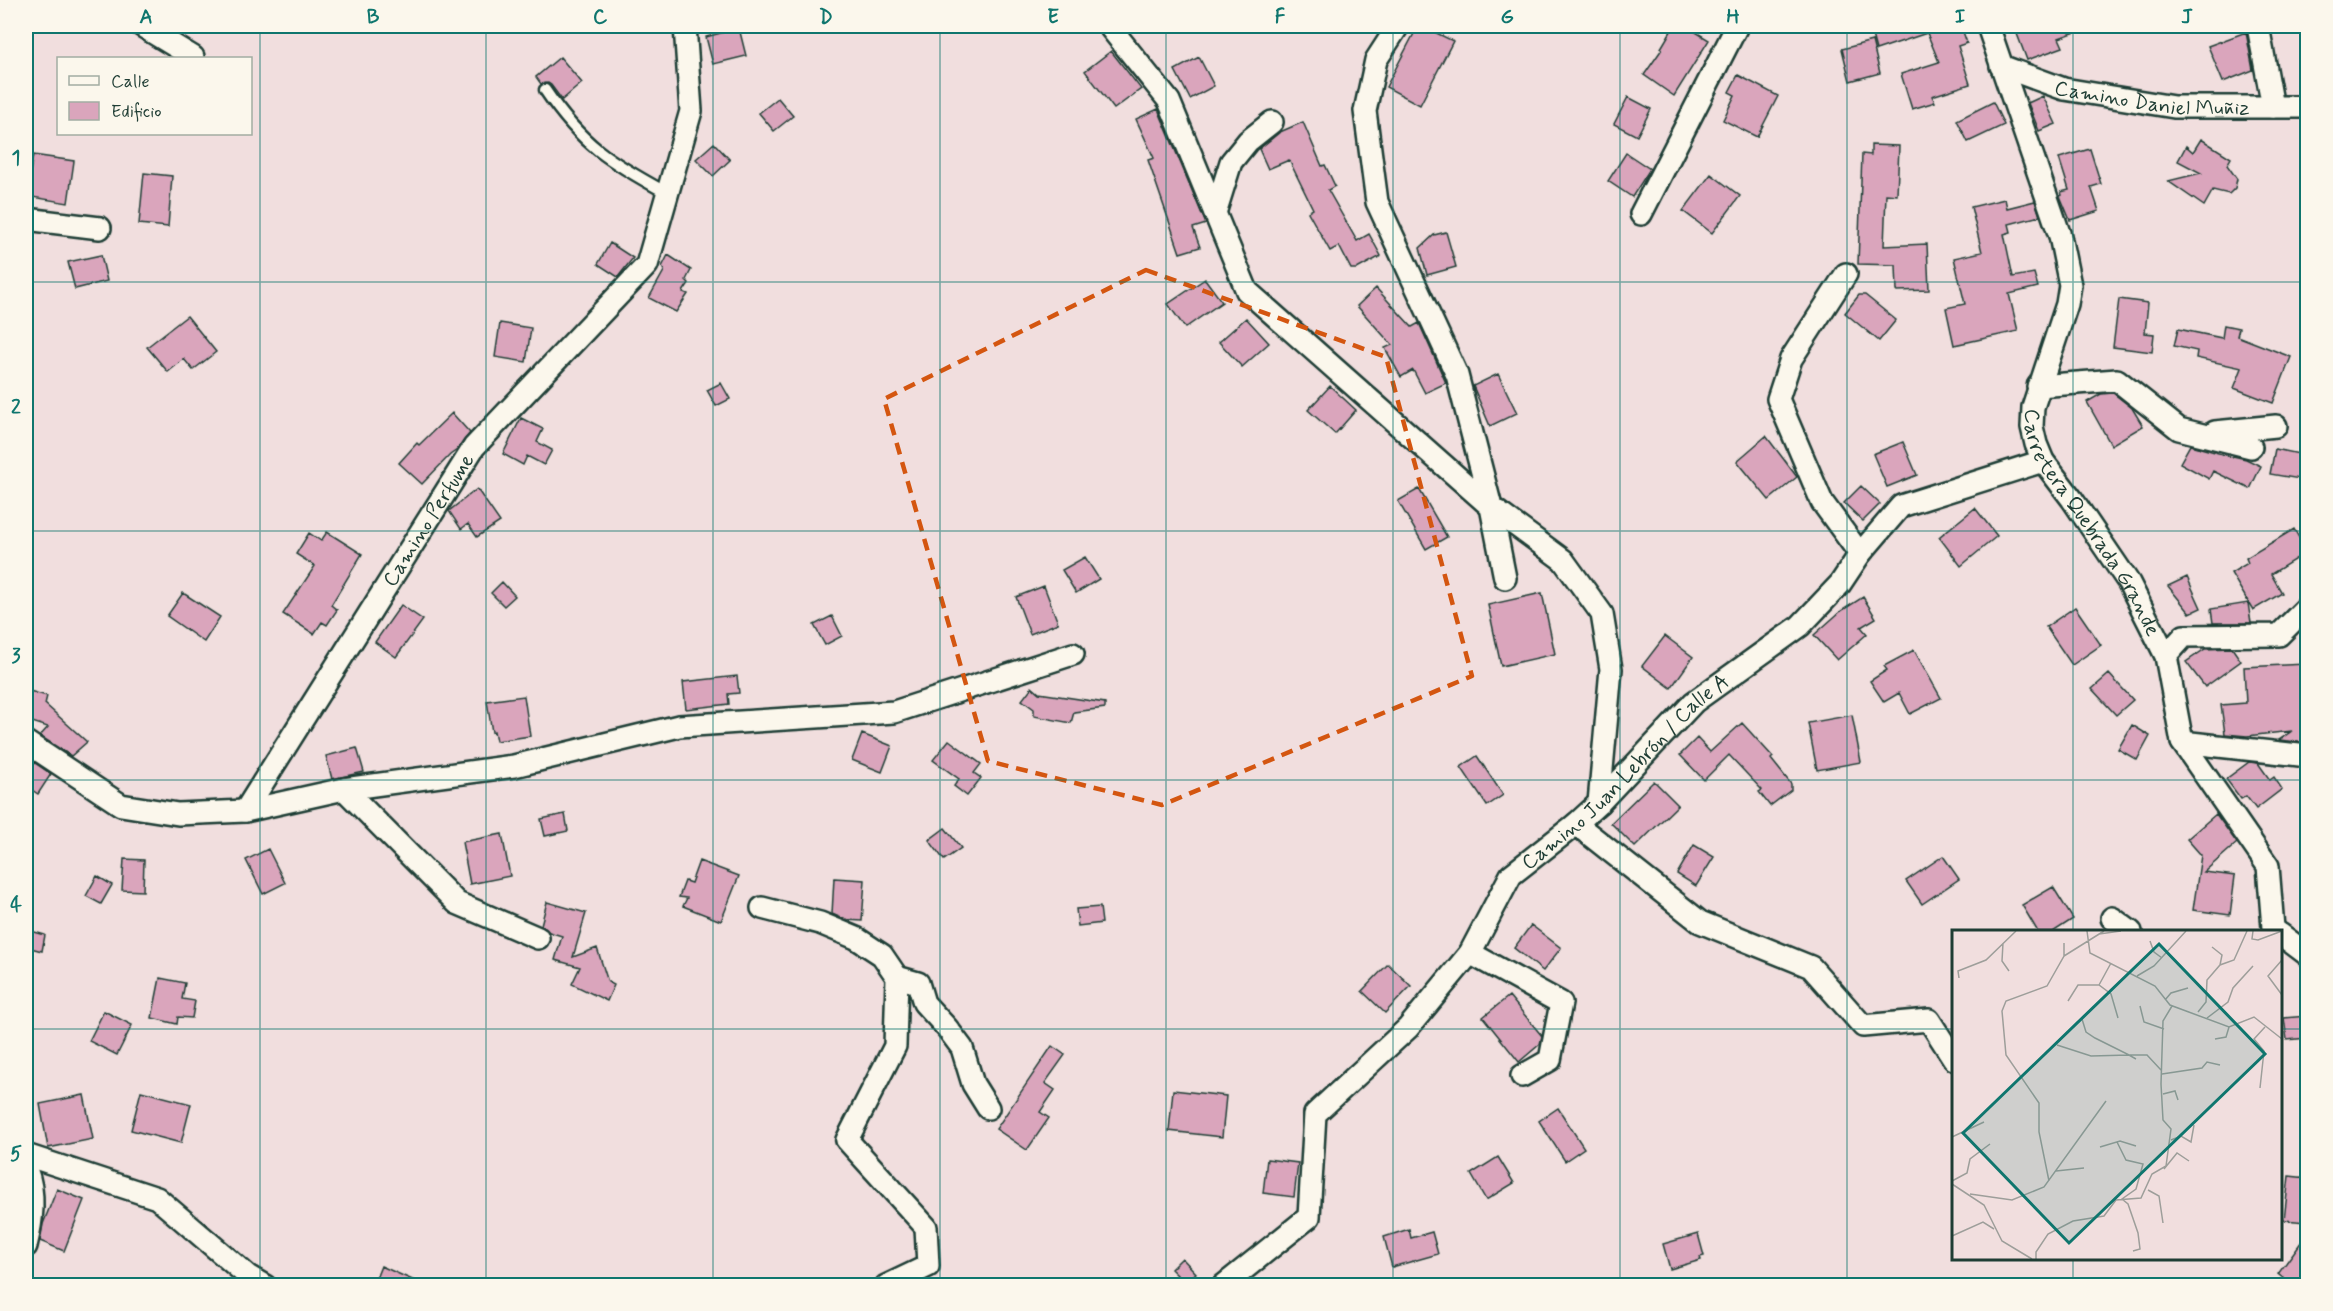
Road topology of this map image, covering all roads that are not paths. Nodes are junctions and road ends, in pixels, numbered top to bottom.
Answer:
1 (142, 26) edge
2 (684, 26) edge
3 (1109, 26) edge
4 (1398, 26) edge
5 (1737, 26) edge
6 (1988, 26) edge
7 (2258, 26) edge
8 (193, 57) dead end
9 (2001, 66) junction
10 (545, 90) dead end
11 (2273, 107) junction
12 (2307, 107) edge
13 (1272, 122) dead end
14 (668, 193) junction
15 (1215, 213) junction
16 (1641, 214) dead end
17 (26, 219) edge
18 (100, 228) dead end
19 (1846, 274) dead end
20 (2038, 386) junction
21 (2276, 426) dead end
22 (2200, 434) junction
23 (2251, 447) dead end
24 (2043, 461) junction
25 (1491, 507) junction
26 (1860, 554) junction
27 (1505, 578) dead end
28 (2307, 606) edge
29 (1073, 654) dead end
30 (2166, 656) junction
31 (26, 742) edge
32 (2182, 742) junction
33 (2307, 756) edge
34 (344, 789) junction
35 (1599, 803) junction
36 (245, 811) junction
37 (1576, 824) junction
38 (762, 908) dead end
39 (2112, 918) dead end
40 (528, 928) dead end
41 (2128, 930) edge
42 (2275, 930) edge
43 (2282, 936) edge
44 (1470, 953) junction
45 (2307, 955) edge
46 (897, 977) junction
47 (1952, 1057) edge
48 (1522, 1076) dead end
49 (988, 1108) dead end
50 (26, 1155) edge
51 (26, 1169) edge
52 (26, 1246) edge
53 (1232, 1284) edge
54 (265, 1286) edge
55 (886, 1286) edge

1 - 8 street
2 - 14 street, Camino Perfume
3 - 15 street
4 - 25 street
5 - 16 street
6 - 9 street, Carretera Quebrada Grande
7 - 11 street
9 - 11 street, Camino Daniel Muñiz
9 - 20 street, Carretera Quebrada Grande
10 - 14 lane
11 - 12 street, Camino Daniel Muñiz
13 - 15 street
14 - 36 street, Camino Perfume
15 - 25 street
17 - 18 street
19 - 26 street
20 - 22 street
20 - 24 street, Carretera Quebrada Grande
21 - 22 street
22 - 23 street
24 - 26 street, Camino Juan Lebrón / Calle A
24 - 30 street, Carretera Quebrada Grande
25 - 27 street
25 - 35 street
26 - 35 street, Camino Juan Lebrón / Calle A
28 - 30 street
29 - 34 street
30 - 32 street, Carretera Quebrada Grande
31 - 36 street
32 - 33 street
32 - 42 street, Carretera Quebrada Grande
34 - 36 street
34 - 40 street
35 - 37 street, Camino Juan Lebrón / Calle A
37 - 44 street, Camino Juan Lebrón / Calle A
37 - 47 street
38 - 46 street
39 - 41 street
43 - 45 street, Carretera Quebrada Grande
44 - 48 street
44 - 53 street, Camino Juan Lebrón / Calle A
46 - 49 street
46 - 55 street
50 - 54 street
51 - 52 street

